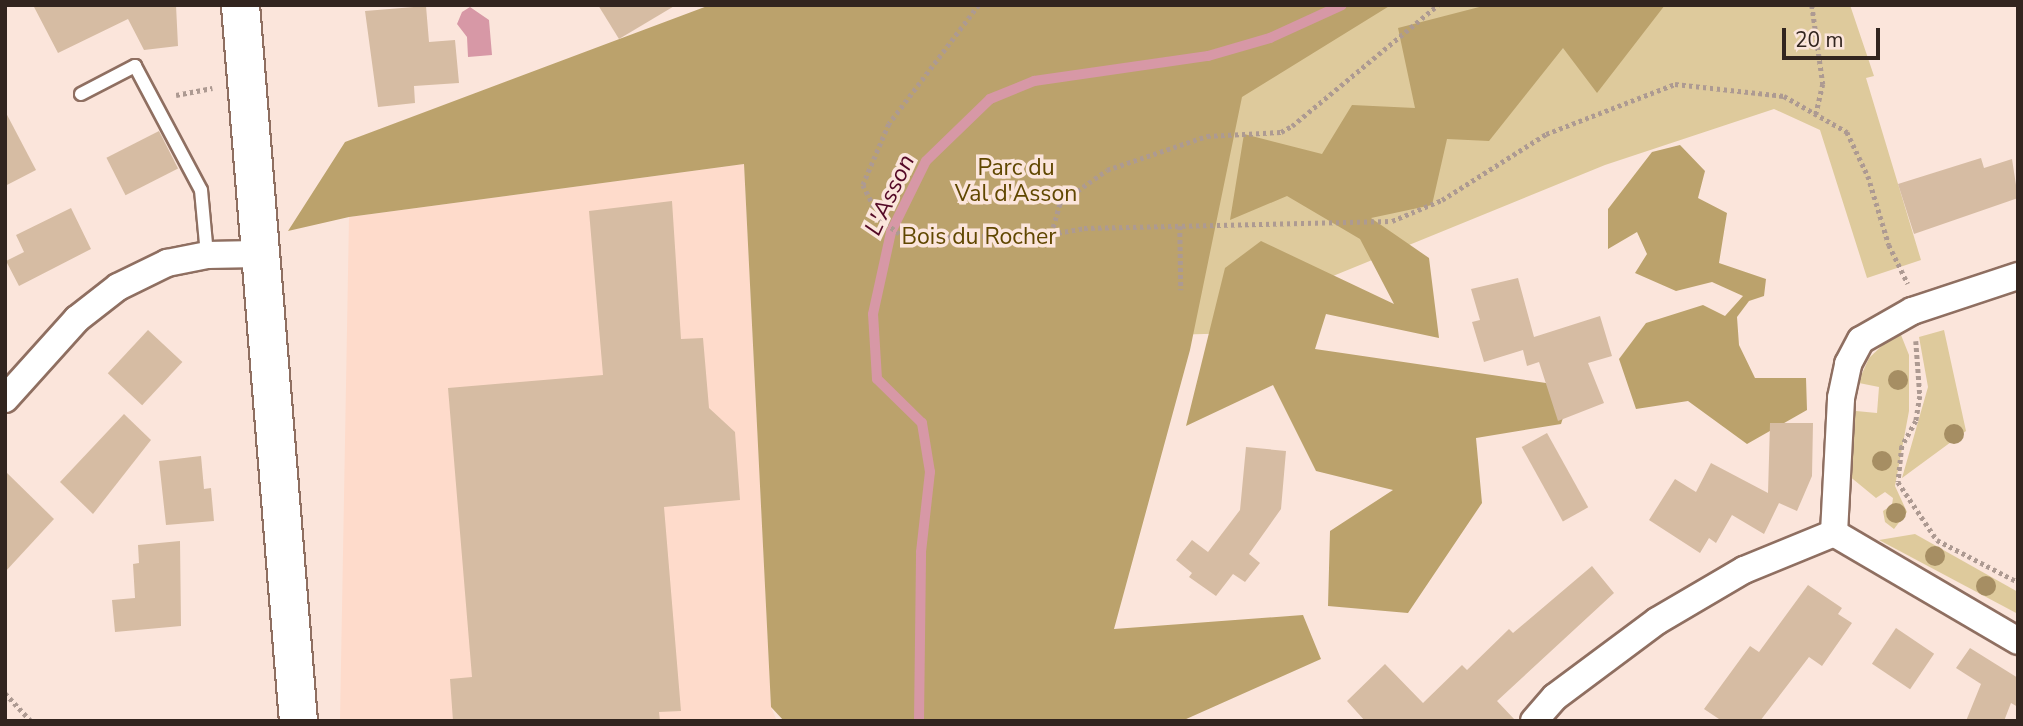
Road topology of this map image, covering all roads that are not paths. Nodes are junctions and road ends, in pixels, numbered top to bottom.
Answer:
1 (240, 5) edge
2 (81, 94) dead end
3 (257, 254) junction
4 (207, 255) junction
5 (2018, 276) edge
6 (7, 394) edge
7 (1834, 533) junction
8 (2018, 641) edge
9 (299, 721) edge
10 (1534, 721) edge

1 - 3 main road
2 - 4 lane
3 - 4 street
3 - 9 main road
4 - 6 street
5 - 7 street
7 - 8 street
7 - 10 street

